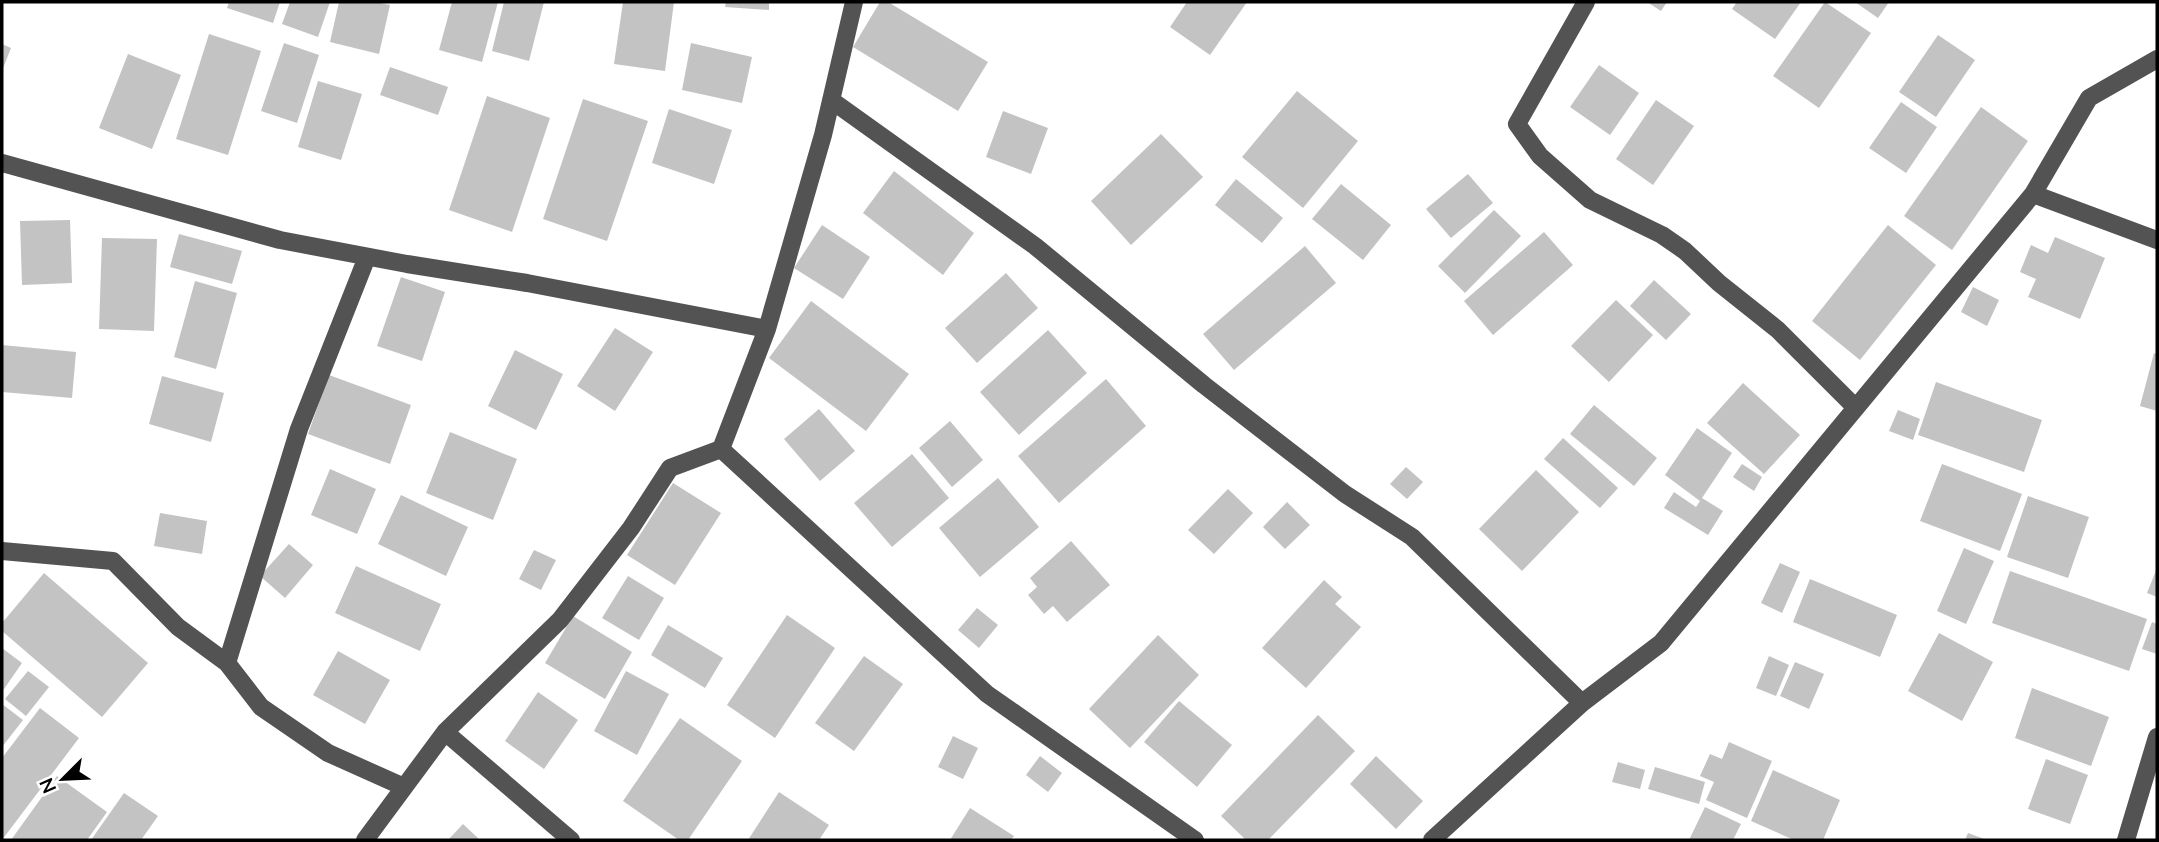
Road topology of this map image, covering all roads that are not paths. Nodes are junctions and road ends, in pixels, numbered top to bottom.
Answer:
1 (854, 2) edge
2 (1586, 2) edge
3 (2157, 59) edge
4 (831, 100) junction
5 (2, 163) edge
6 (2033, 194) junction
7 (2157, 240) edge
8 (367, 257) junction
9 (767, 329) junction
10 (1856, 408) junction
11 (721, 449) junction
12 (2, 551) edge
13 (227, 663) junction
14 (1582, 703) junction
15 (445, 732) junction
16 (2157, 737) edge
17 (404, 788) junction
18 (365, 840) edge
19 (571, 840) edge
20 (1195, 840) edge
21 (1432, 840) edge
22 (2126, 840) edge

1 - 4 street
2 - 10 street
3 - 6 street
4 - 9 street
4 - 14 street
5 - 8 street
6 - 7 street
6 - 10 street
8 - 9 street
8 - 13 street
9 - 11 street
10 - 14 street
11 - 15 street
11 - 20 street
12 - 13 street
13 - 17 street
14 - 21 street
15 - 17 street
15 - 19 street
16 - 22 street
17 - 18 street

